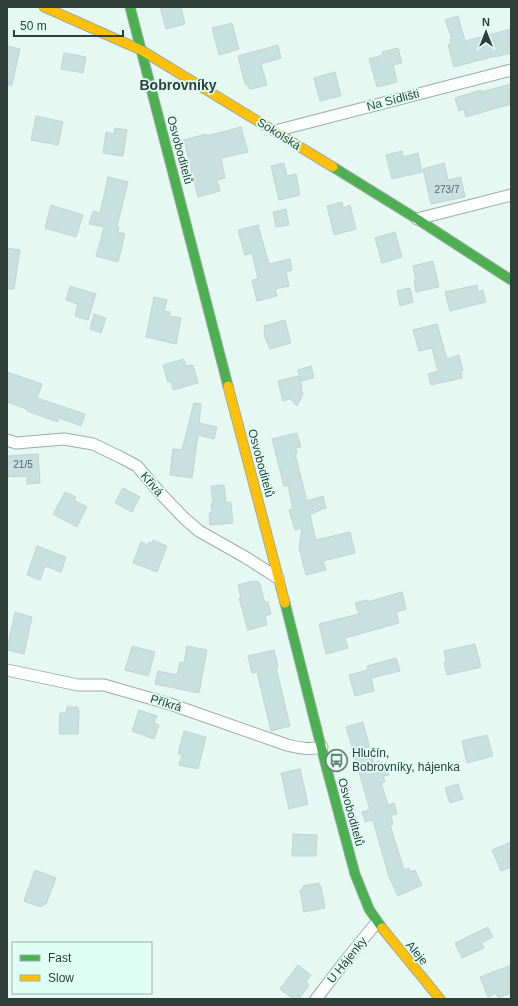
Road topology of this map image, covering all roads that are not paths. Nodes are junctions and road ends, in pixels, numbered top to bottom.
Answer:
1 (44, 7) edge
2 (130, 7) edge
3 (141, 50) junction
4 (511, 70) edge
5 (275, 131) junction
6 (511, 194) edge
7 (417, 219) junction
8 (511, 280) edge
9 (7, 440) edge
10 (278, 578) junction
11 (7, 670) edge
12 (322, 747) junction
13 (377, 922) junction
14 (316, 999) edge
15 (440, 999) edge

1 - 3 street, Sokolská
2 - 3 street, Osvoboditelů
3 - 5 street, Sokolská
3 - 10 street, Osvoboditelů
4 - 5 street, Na Sídlišti
5 - 7 street, Sokolská
6 - 7 street
7 - 8 street, Sokolská
9 - 10 street, Křivá
10 - 12 street, Osvoboditelů
11 - 12 street, Příkrá
12 - 13 street, Osvoboditelů
13 - 14 street, U Hájenky
13 - 15 street, Aleje

